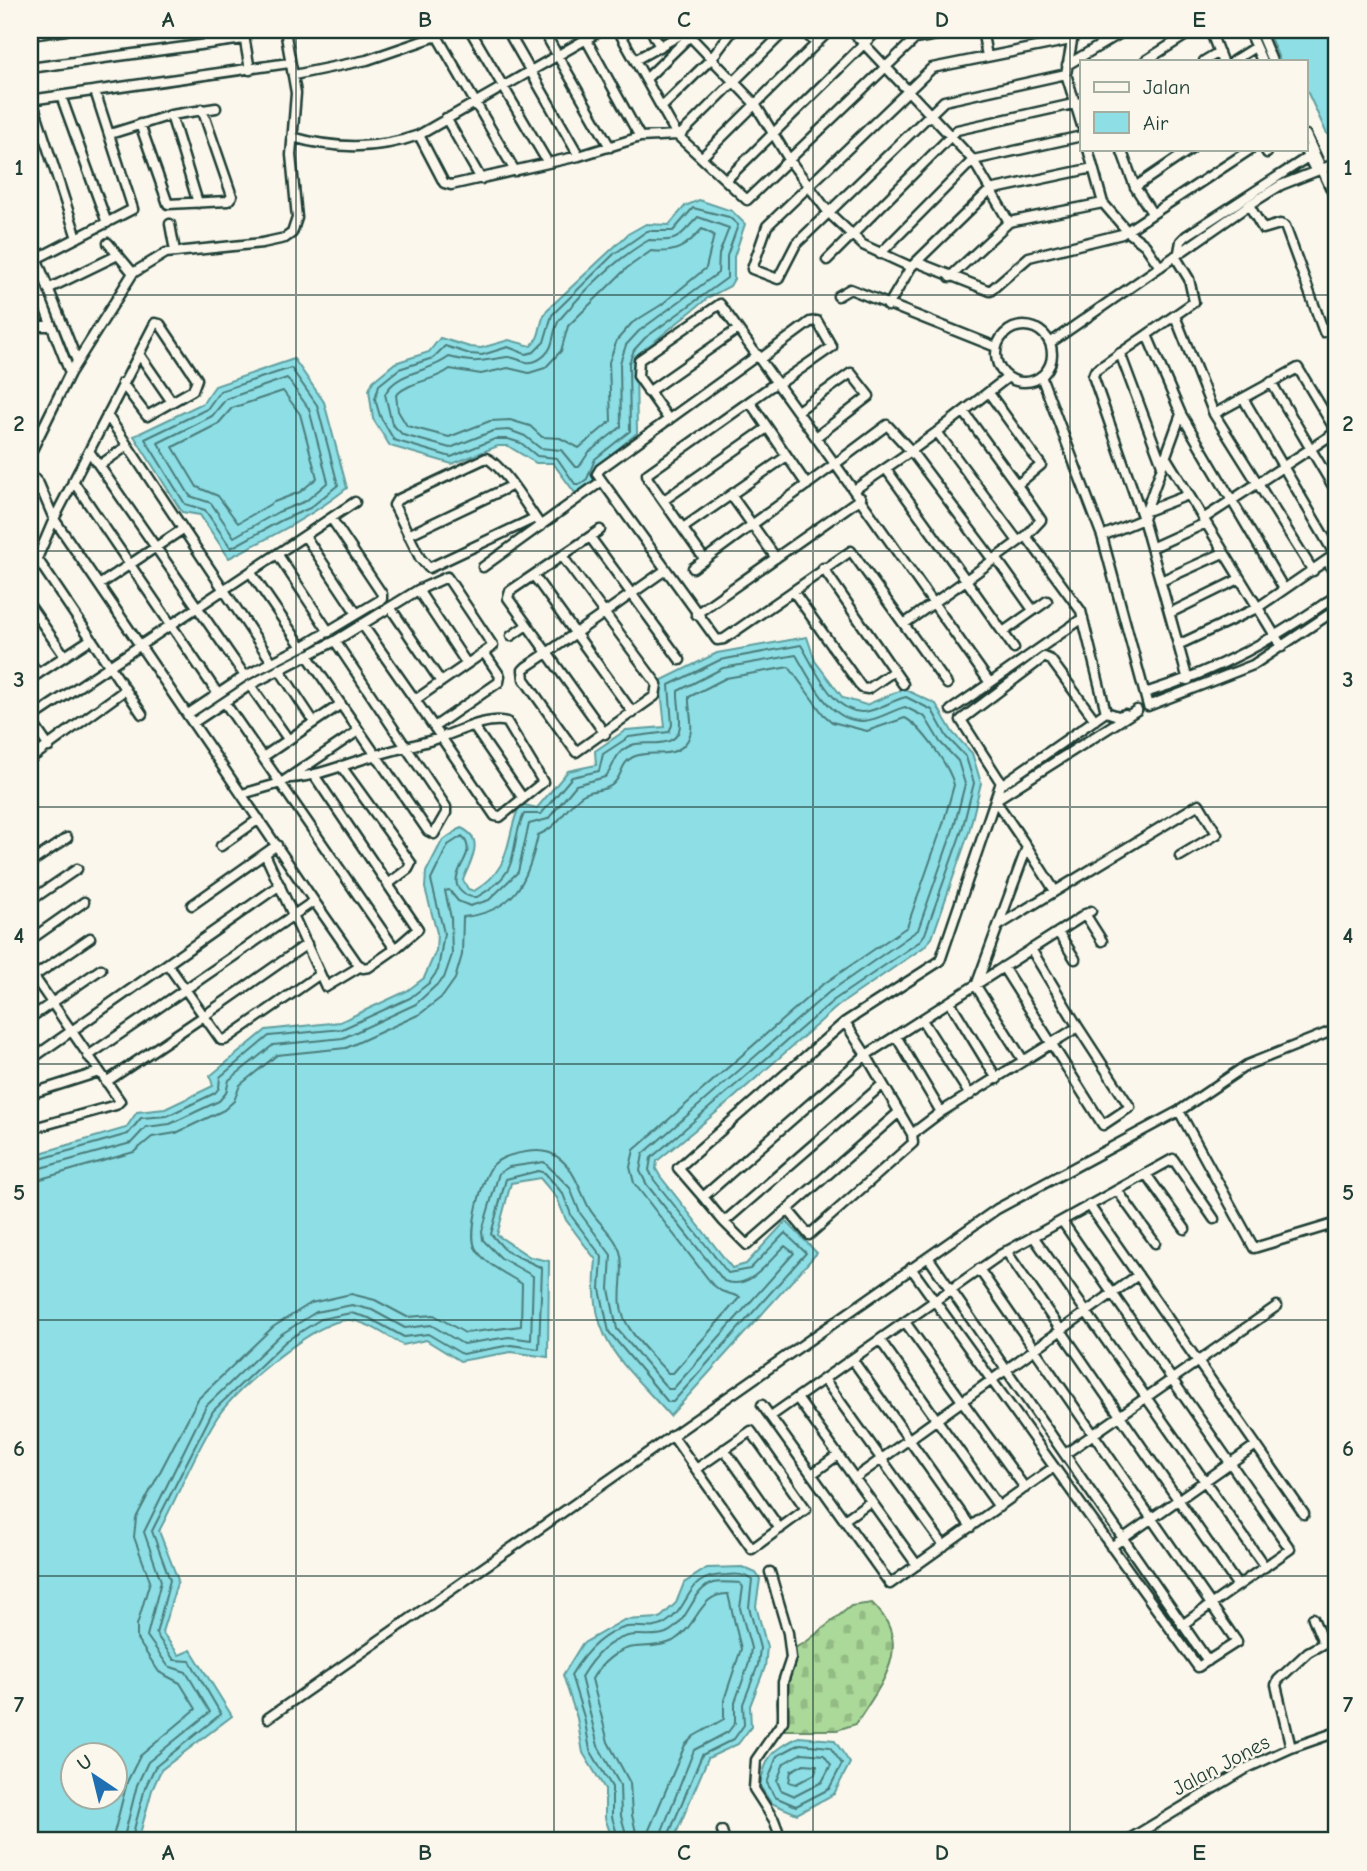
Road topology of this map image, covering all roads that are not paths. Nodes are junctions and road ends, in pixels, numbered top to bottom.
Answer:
1 (66, 30) edge
2 (285, 30) edge
3 (471, 30) edge
4 (508, 30) edge
5 (543, 30) edge
6 (581, 30) edge
7 (602, 30) edge
8 (618, 30) edge
9 (651, 30) edge
10 (733, 30) edge
11 (786, 30) edge
12 (802, 30) edge
13 (830, 30) edge
14 (850, 30) edge
15 (878, 30) edge
16 (963, 30) edge
17 (982, 30) edge
18 (1074, 30) edge
19 (1126, 30) edge
20 (1194, 30) edge
21 (1210, 30) edge
22 (1248, 30) edge
23 (1259, 30) edge
24 (688, 32) edge
25 (439, 33) edge
26 (244, 34) edge
27 (30, 35) edge
28 (586, 38) junction
29 (1071, 40) junction
30 (816, 43) junction
31 (864, 44) junction
32 (660, 47) junction
33 (1255, 47) junction
34 (1219, 52) junction
35 (557, 55) junction
36 (987, 56) junction
37 (712, 58) junction
38 (1085, 59) edge
39 (635, 60) junction
40 (1147, 60) edge
41 (1206, 60) edge
42 (1222, 60) edge
43 (1235, 60) edge
44 (1262, 60) edge
45 (1272, 60) edge
46 (1080, 62) edge
47 (289, 63) junction
48 (886, 66) junction
49 (30, 68) edge
50 (530, 70) junction
51 (1066, 70) junction
52 (250, 71) junction
53 (294, 75) junction
54 (646, 79) junction
55 (734, 82) junction
56 (502, 86) junction
57 (908, 89) junction
58 (95, 90) junction
59 (61, 96) junction
60 (30, 98) edge
61 (474, 101) junction
62 (1079, 103) edge
63 (755, 104) junction
64 (662, 107) junction
65 (216, 108) dead end
66 (202, 109) junction
67 (931, 112) junction
68 (171, 115) junction
69 (446, 118) junction
70 (140, 124) junction
71 (773, 132) junction
72 (110, 134) junction
73 (419, 135) junction
74 (679, 135) junction
75 (952, 135) junction
76 (1080, 136) edge
77 (292, 137) junction
78 (640, 137) junction
79 (1308, 141) edge
80 (610, 146) junction
81 (1088, 150) edge
82 (1124, 150) edge
83 (1190, 150) edge
84 (1249, 150) edge
85 (1306, 153) edge
86 (579, 156) junction
87 (702, 157) junction
88 (974, 160) junction
89 (790, 161) junction
90 (548, 163) junction
91 (1337, 163) edge
92 (1093, 168) junction
93 (1318, 169) junction
94 (515, 171) junction
95 (481, 178) junction
96 (726, 180) junction
97 (1135, 187) junction
98 (808, 188) junction
99 (990, 190) junction
100 (1337, 202) edge
101 (1103, 203) junction
102 (198, 204) junction
103 (1249, 205) junction
104 (829, 213) junction
105 (1153, 213) junction
106 (1009, 222) junction
107 (107, 223) junction
108 (170, 225) dead end
109 (1126, 231) junction
110 (851, 236) junction
111 (77, 238) junction
112 (30, 242) edge
113 (108, 243) dead end
114 (175, 251) junction
115 (880, 254) junction
116 (1177, 254) junction
117 (118, 255) junction
118 (36, 259) junction
119 (827, 260) dead end
120 (915, 265) junction
121 (1160, 267) junction
122 (30, 270) edge
123 (133, 273) junction
124 (950, 276) junction
125 (48, 289) junction
126 (838, 296) dead end
127 (53, 303) junction
128 (43, 306) junction
129 (888, 306) junction
130 (1175, 316) junction
131 (30, 326) edge
132 (50, 326) junction
133 (738, 329) junction
134 (1324, 332) dead end
135 (1147, 335) junction
136 (1050, 343) junction
137 (996, 347) junction
138 (1120, 353) junction
139 (139, 354) junction
140 (759, 357) junction
141 (77, 361) junction
142 (70, 373) junction
143 (1041, 376) junction
144 (1008, 377) junction
145 (1271, 382) junction
146 (122, 383) junction
147 (778, 383) junction
148 (649, 392) junction
149 (989, 393) junction
150 (1242, 398) junction
151 (173, 402) junction
152 (750, 402) junction
153 (799, 410) junction
154 (964, 412) junction
155 (1181, 414) junction
156 (1214, 414) junction
157 (107, 415) junction
158 (669, 420) junction
159 (767, 428) junction
160 (937, 432) junction
161 (1337, 432) edge
162 (816, 437) junction
163 (127, 446) junction
164 (1311, 448) junction
165 (89, 451) junction
166 (911, 451) junction
167 (30, 454) edge
168 (787, 456) junction
169 (1163, 461) junction
170 (835, 464) junction
171 (100, 465) junction
172 (1283, 467) junction
173 (886, 469) junction
174 (30, 474) edge
175 (73, 481) junction
176 (602, 481) junction
177 (1257, 484) junction
178 (807, 485) junction
179 (1017, 485) junction
180 (511, 486) junction
181 (855, 490) junction
182 (30, 491) edge
183 (41, 492) junction
184 (1337, 493) edge
185 (731, 495) junction
186 (1188, 495) junction
187 (861, 498) junction
188 (664, 500) junction
189 (1230, 501) junction
190 (355, 502) dead end
191 (1144, 516) junction
192 (331, 518) junction
193 (54, 519) junction
194 (535, 519) junction
195 (1204, 521) junction
196 (541, 526) junction
197 (753, 526) junction
198 (683, 528) junction
199 (183, 529) junction
200 (600, 530) dead end
201 (305, 536) junction
202 (408, 536) junction
203 (1102, 536) junction
204 (590, 537) junction
205 (1022, 538) junction
206 (157, 546) junction
207 (1151, 548) junction
208 (1223, 553) junction
209 (1336, 554) edge
210 (278, 555) junction
211 (562, 556) junction
212 (776, 558) junction
213 (995, 559) junction
214 (38, 560) junction
215 (705, 560) junction
216 (1327, 561) junction
217 (130, 565) junction
218 (483, 567) dead end
219 (694, 568) dead end
220 (823, 568) junction
221 (1313, 570) junction
222 (664, 571) junction
223 (251, 573) junction
224 (30, 575) edge
225 (534, 576) junction
226 (1337, 577) edge
227 (1239, 579) junction
228 (967, 580) junction
229 (1161, 581) junction
230 (99, 585) junction
231 (1284, 589) junction
232 (225, 590) junction
233 (418, 590) junction
234 (793, 592) junction
235 (632, 593) junction
236 (1337, 595) edge
237 (1047, 601) dead end
238 (934, 603) junction
239 (30, 606) edge
240 (390, 607) junction
241 (199, 608) junction
242 (1257, 608) junction
243 (1337, 609) edge
244 (1033, 610) junction
245 (604, 613) junction
246 (1170, 613) junction
247 (356, 614) junction
248 (696, 614) junction
249 (1083, 618) junction
250 (362, 624) junction
251 (904, 624) junction
252 (527, 625) junction
253 (172, 626) junction
254 (328, 632) junction
255 (1003, 632) junction
256 (575, 633) junction
257 (511, 636) dead end
258 (1276, 637) junction
259 (91, 639) junction
260 (335, 641) junction
261 (1178, 645) junction
262 (141, 646) junction
263 (1282, 647) junction
264 (1014, 648) dead end
265 (305, 651) junction
266 (548, 653) junction
267 (485, 654) junction
268 (64, 655) junction
269 (680, 660) dead end
270 (30, 662) edge
271 (272, 662) junction
272 (467, 664) junction
273 (109, 666) junction
274 (279, 669) junction
275 (894, 671) junction
276 (38, 674) junction
277 (245, 677) junction
278 (30, 680) edge
279 (1188, 680) junction
280 (441, 682) junction
281 (990, 683) junction
282 (903, 684) dead end
283 (947, 684) dead end
284 (250, 685) junction
285 (125, 690) junction
286 (1145, 693) junction
287 (218, 694) junction
288 (415, 700) junction
289 (225, 703) junction
290 (341, 704) junction
291 (1148, 705) junction
292 (951, 710) dead end
293 (1137, 710) junction
294 (1106, 712) junction
295 (633, 713) junction
296 (142, 714) dead end
297 (188, 715) junction
298 (1094, 720) junction
299 (314, 722) junction
300 (193, 723) junction
301 (434, 727) junction
302 (474, 727) junction
303 (358, 731) junction
304 (605, 734) junction
305 (441, 737) junction
306 (288, 739) junction
307 (49, 747) junction
308 (408, 747) junction
309 (374, 755) junction
310 (262, 757) junction
311 (30, 759) edge
312 (341, 766) junction
313 (314, 775) junction
314 (290, 778) junction
315 (1001, 782) junction
316 (281, 783) junction
317 (242, 794) junction
318 (522, 797) junction
319 (995, 800) junction
320 (259, 819) junction
321 (67, 838) dead end
322 (277, 845) junction
323 (221, 846) dead end
324 (1027, 847) junction
325 (265, 854) junction
326 (1180, 856) dead end
327 (30, 863) edge
328 (77, 869) dead end
329 (388, 884) junction
330 (280, 885) junction
331 (1055, 891) junction
332 (30, 901) edge
333 (314, 901) junction
334 (85, 902) dead end
335 (192, 905) dead end
336 (294, 915) junction
337 (998, 926) junction
338 (1058, 932) junction
339 (90, 938) dead end
340 (30, 940) edge
341 (1102, 941) dead end
342 (307, 944) junction
343 (395, 948) junction
344 (1031, 949) junction
345 (1075, 959) dead end
346 (168, 965) junction
347 (361, 966) junction
348 (1003, 967) junction
349 (101, 969) dead end
350 (320, 974) junction
351 (31, 975) edge
352 (976, 986) junction
353 (185, 989) junction
354 (950, 1002) junction
355 (51, 1003) junction
356 (204, 1016) junction
357 (30, 1018) edge
358 (922, 1020) junction
359 (845, 1022) junction
360 (1078, 1027) junction
361 (1337, 1028) edge
362 (71, 1032) junction
363 (896, 1035) junction
364 (1052, 1044) junction
365 (866, 1055) junction
366 (88, 1056) junction
367 (30, 1060) edge
368 (1023, 1060) junction
369 (99, 1072) junction
370 (997, 1079) junction
371 (106, 1082) junction
372 (883, 1084) junction
373 (30, 1094) edge
374 (970, 1095) junction
375 (1179, 1111) junction
376 (941, 1112) junction
377 (898, 1113) junction
378 (30, 1129) edge
379 (912, 1134) junction
380 (1146, 1174) junction
381 (1117, 1190) junction
382 (703, 1197) junction
383 (1089, 1206) junction
384 (788, 1210) junction
385 (1214, 1219) dead end
386 (1062, 1221) junction
387 (724, 1222) junction
388 (1337, 1223) edge
389 (1185, 1229) dead end
390 (1033, 1237) junction
391 (1155, 1243) dead end
392 (1006, 1251) junction
393 (928, 1257) junction
394 (911, 1268) junction
395 (979, 1269) junction
396 (1138, 1275) junction
397 (951, 1290) junction
398 (1112, 1294) junction
399 (935, 1301) junction
400 (1277, 1306) dead end
401 (1086, 1312) junction
402 (905, 1322) junction
403 (1061, 1330) junction
404 (880, 1340) junction
405 (1035, 1349) junction
406 (852, 1359) junction
407 (1198, 1361) junction
408 (1006, 1370) junction
409 (824, 1379) junction
410 (1172, 1379) junction
411 (992, 1380) junction
412 (797, 1398) junction
413 (1146, 1398) junction
414 (962, 1401) junction
415 (762, 1405) dead end
416 (1120, 1415) junction
417 (771, 1416) junction
418 (937, 1420) junction
419 (1093, 1434) junction
420 (672, 1435) junction
421 (909, 1439) junction
422 (1256, 1445) junction
423 (724, 1449) junction
424 (1065, 1454) junction
425 (838, 1455) junction
426 (882, 1459) junction
427 (1230, 1463) junction
428 (1054, 1467) junction
429 (696, 1469) junction
430 (812, 1474) junction
431 (855, 1478) junction
432 (1205, 1481) junction
433 (1025, 1488) junction
434 (1179, 1499) junction
435 (872, 1502) junction
436 (999, 1507) junction
437 (1304, 1514) dead end
438 (1152, 1518) junction
439 (844, 1520) junction
440 (971, 1527) junction
441 (780, 1529) junction
442 (1123, 1539) junction
443 (944, 1546) junction
444 (1111, 1547) junction
445 (917, 1565) junction
446 (1265, 1567) junction
447 (771, 1572) dead end
448 (1238, 1586) junction
449 (1211, 1604) junction
450 (1312, 1618) dead end
451 (1182, 1625) junction
452 (1337, 1636) edge
453 (1323, 1642) junction
454 (1208, 1661) junction
455 (268, 1718) dead end
456 (1337, 1732) edge
457 (1291, 1748) junction
458 (722, 1831) dead end
459 (725, 1841) edge
460 (782, 1841) edge
461 (1126, 1841) edge

1 - 27 street
2 - 47 street
3 - 56 street
4 - 50 street
5 - 35 street
6 - 28 street
7 - 28 street
8 - 39 street
9 - 32 street
10 - 37 street
11 - 55 street
12 - 30 street
13 - 30 street
14 - 31 street
15 - 31 street
16 - 48 street
17 - 36 street
18 - 29 street
19 - 38 street
20 - 40 street
21 - 34 street
22 - 33 street
23 - 45 street
24 - 32 street
24 - 37 street
24 - 54 street
25 - 53 street
25 - 61 street
26 - 49 street
26 - 52 street
28 - 35 street
28 - 78 street
29 - 36 street
29 - 51 street
30 - 63 street
31 - 48 street
31 - 71 street
32 - 39 street
33 - 43 street
33 - 44 street
34 - 41 street
34 - 42 street
35 - 50 street
35 - 80 street
36 - 57 street
37 - 55 street
37 - 64 street
39 - 54 street
46 - 51 street
47 - 52 street
47 - 53 street
48 - 57 street
48 - 89 street
50 - 56 street
50 - 86 street
51 - 62 street
51 - 67 street
52 - 58 street
53 - 77 street
54 - 64 street
55 - 63 street
55 - 74 street
56 - 61 street
56 - 90 street
57 - 67 street
57 - 98 street
58 - 59 street
58 - 72 street
59 - 60 street
59 - 107 street
60 - 111 street
61 - 69 street
61 - 94 street
62 - 75 street
63 - 71 street
63 - 87 street
64 - 74 street
65 - 66 street
66 - 68 street
66 - 102 street
67 - 75 street
67 - 104 street
68 - 70 street
68 - 102 street
69 - 73 street
69 - 95 street
70 - 72 street
70 - 102 street
71 - 89 street
71 - 96 street
72 - 107 street
73 - 77 street
73 - 95 street
74 - 78 street
74 - 87 street
75 - 88 street
75 - 110 street
76 - 88 street
77 - 114 street
78 - 80 street
79 - 93 street
80 - 86 street
81 - 92 street
82 - 97 street
83 - 97 street
84 - 105 street
85 - 93 street
85 - 116 street
86 - 90 street
87 - 96 street
88 - 99 street
88 - 115 street
89 - 96 street
89 - 98 street
90 - 94 street
91 - 93 street
92 - 99 street
92 - 101 street
93 - 100 street
93 - 103 street
94 - 95 street
97 - 105 street
98 - 104 street
98 - 104 street
99 - 106 street
99 - 120 street
101 - 106 street
101 - 109 street
103 - 116 street
103 - 134 street
104 - 110 street
105 - 109 street
106 - 124 street
107 - 111 street
108 - 114 street
109 - 121 street
109 - 124 street
110 - 115 street
110 - 119 street
111 - 118 street
112 - 118 street
113 - 117 street
114 - 123 street
115 - 120 street
116 - 121 street
116 - 130 street
117 - 123 street
117 - 125 street
118 - 125 street
120 - 124 street
120 - 129 street
121 - 136 street
122 - 128 street
123 - 141 street
125 - 127 street
126 - 129 street
127 - 128 street
127 - 141 street
128 - 132 street
129 - 137 street
130 - 135 street
130 - 156 street
131 - 132 street
132 - 142 street
133 - 140 street
133 - 148 street
133 - 148 street
135 - 138 street
135 - 155 street
136 - 137 street
136 - 143 street
137 - 144 street
138 - 169 street
138 - 191 street
139 - 146 street
139 - 151 street
139 - 151 street
140 - 147 street
140 - 147 street
140 - 158 street
141 - 142 street
142 - 167 street
143 - 144 street
143 - 203 street
144 - 149 street
145 - 150 street
145 - 161 street
145 - 164 street
146 - 151 street
146 - 157 street
147 - 152 street
147 - 153 street
148 - 158 street
149 - 154 street
149 - 179 street
150 - 156 street
150 - 172 street
152 - 159 street
152 - 188 street
153 - 162 street
153 - 162 street
154 - 160 street
154 - 179 street
155 - 169 street
155 - 189 street
156 - 177 street
157 - 163 street
157 - 165 street
158 - 176 street
159 - 168 street
159 - 188 street
160 - 166 street
160 - 205 street
161 - 164 street
162 - 170 street
163 - 171 street
163 - 199 street
164 - 172 street
164 - 184 street
165 - 171 street
165 - 175 street
166 - 170 street
166 - 173 street
166 - 213 street
168 - 178 street
168 - 185 street
169 - 186 street
169 - 191 street
170 - 178 street
170 - 181 street
171 - 206 street
172 - 177 street
172 - 209 street
173 - 181 street
173 - 228 street
174 - 183 street
175 - 193 street
175 - 217 street
176 - 196 street
176 - 222 street
177 - 189 street
177 - 221 street
178 - 197 street
179 - 205 street
180 - 194 street
180 - 202 street
180 - 202 street
181 - 187 street
182 - 183 street
183 - 193 street
185 - 197 street
185 - 198 street
186 - 191 street
186 - 195 street
187 - 212 street
187 - 238 street
188 - 198 street
189 - 195 street
189 - 231 street
190 - 192 street
191 - 203 street
191 - 207 street
192 - 201 street
192 - 247 street
193 - 214 street
193 - 230 street
194 - 196 street
194 - 202 street
195 - 207 street
195 - 208 street
196 - 218 street
197 - 212 street
197 - 215 street
198 - 215 street
199 - 206 street
199 - 232 street
200 - 204 street
201 - 210 street
201 - 247 street
203 - 286 street
204 - 211 street
204 - 235 street
205 - 213 street
205 - 249 street
206 - 217 street
206 - 241 street
207 - 229 street
208 - 227 street
208 - 229 street
209 - 216 street
210 - 223 street
210 - 254 street
211 - 225 street
211 - 245 street
212 - 248 street
213 - 228 street
213 - 244 street
214 - 224 street
214 - 259 street
215 - 219 street
216 - 221 street
216 - 226 street
217 - 230 street
217 - 253 street
220 - 234 street
220 - 251 street
220 - 275 street
221 - 231 street
222 - 235 street
222 - 248 street
223 - 232 street
223 - 265 street
225 - 252 street
225 - 256 street
227 - 242 street
227 - 246 street
228 - 238 street
228 - 255 street
229 - 246 street
230 - 262 street
231 - 242 street
232 - 241 street
232 - 271 street
233 - 240 street
233 - 267 street
233 - 272 street
234 - 248 street
234 - 275 street
235 - 245 street
235 - 269 street
236 - 258 street
237 - 244 street
238 - 251 street
238 - 281 street
239 - 268 street
240 - 250 street
240 - 280 street
241 - 253 street
241 - 277 street
242 - 258 street
242 - 261 street
243 - 263 street
244 - 255 street
245 - 256 street
245 - 295 street
246 - 261 street
247 - 254 street
249 - 281 street
249 - 294 street
250 - 260 street
250 - 288 street
251 - 283 street
252 - 257 street
252 - 266 street
253 - 262 street
253 - 287 street
254 - 265 street
255 - 264 street
256 - 266 street
256 - 295 street
258 - 263 street
258 - 279 street
259 - 268 street
259 - 273 street
260 - 265 street
260 - 308 street
261 - 279 street
262 - 273 street
262 - 297 street
263 - 291 street
265 - 271 street
265 - 274 street
265 - 290 street
266 - 304 street
266 - 304 street
267 - 272 street
267 - 301 street
268 - 276 street
270 - 276 street
271 - 277 street
272 - 280 street
273 - 285 street
273 - 307 street
274 - 284 street
274 - 299 street
275 - 282 street
276 - 278 street
277 - 287 street
279 - 286 street
280 - 288 street
281 - 292 street
284 - 289 street
284 - 306 street
285 - 296 street
285 - 307 street
286 - 291 street
287 - 297 street
288 - 301 street
289 - 300 street
289 - 310 street
290 - 299 street
290 - 303 street
291 - 293 street
293 - 294 street
293 - 319 street
294 - 298 street
295 - 304 street
297 - 300 street
298 - 315 street
298 - 315 street
299 - 306 street
300 - 317 street
301 - 305 street
302 - 305 street
302 - 318 street
302 - 318 street
303 - 309 street
303 - 314 street
305 - 308 street
305 - 318 street
306 - 310 street
307 - 311 street
308 - 309 street
308 - 309 street
309 - 312 street
310 - 316 street
312 - 313 street
312 - 329 street
313 - 314 street
313 - 329 street
314 - 316 street
315 - 319 street
316 - 317 street
316 - 343 street
317 - 320 street
319 - 324 street
319 - 359 street
320 - 322 street
320 - 323 street
321 - 327 street
322 - 325 street
322 - 333 street
324 - 331 street
324 - 337 street
325 - 330 street
325 - 335 street
326 - 331 street
328 - 332 street
329 - 343 street
330 - 336 street
330 - 346 street
331 - 337 street
333 - 336 street
333 - 347 street
334 - 340 street
336 - 342 street
336 - 353 street
337 - 352 street
338 - 341 street
338 - 344 street
338 - 345 street
339 - 351 street
342 - 350 street
342 - 356 street
343 - 347 street
344 - 348 street
344 - 360 street
346 - 353 street
346 - 362 street
347 - 350 street
348 - 352 street
348 - 364 street
349 - 355 street
350 - 356 street
351 - 355 street
352 - 354 street
352 - 368 street
353 - 356 street
353 - 366 street
354 - 358 street
354 - 370 street
355 - 357 street
355 - 362 street
356 - 371 street
358 - 363 street
358 - 374 street
359 - 365 street
359 - 382 street
360 - 364 street
360 - 364 street
361 - 375 street
362 - 366 street
362 - 367 street
363 - 365 street
363 - 376 street
364 - 368 street
365 - 372 street
365 - 382 street
366 - 369 street
368 - 370 street
369 - 371 street
369 - 373 street
370 - 374 street
371 - 378 street
372 - 377 street
372 - 387 street
374 - 376 street
375 - 388 street
375 - 393 street
376 - 379 street
377 - 379 street
377 - 384 street
379 - 384 street
380 - 381 street
380 - 385 street
380 - 389 street
381 - 383 street
381 - 391 street
382 - 387 street
383 - 386 street
383 - 396 street
384 - 387 street
386 - 390 street
386 - 398 street
390 - 392 street
390 - 401 street
392 - 395 street
392 - 403 street
393 - 394 street
393 - 397 street
394 - 399 street
394 - 420 street
395 - 397 street
395 - 405 street
396 - 398 street
396 - 407 street
397 - 399 street
397 - 408 street
398 - 401 street
398 - 410 street
399 - 402 street
399 - 411 street
400 - 407 street
401 - 403 street
401 - 413 street
402 - 404 street
402 - 414 street
403 - 405 street
403 - 416 street
404 - 406 street
404 - 418 street
405 - 408 street
405 - 419 street
406 - 409 street
406 - 421 street
407 - 410 street
407 - 422 street
408 - 411 street
408 - 424 street
409 - 412 street
409 - 426 street
410 - 413 street
410 - 427 street
411 - 414 street
411 - 428 street
412 - 417 street
412 - 425 street
413 - 416 street
413 - 432 street
414 - 418 street
414 - 433 street
415 - 417 street
416 - 419 street
416 - 434 street
417 - 430 street
418 - 421 street
418 - 436 street
419 - 424 street
419 - 438 street
420 - 429 street
420 - 455 street
421 - 426 street
421 - 440 street
422 - 427 street
422 - 437 street
423 - 429 street
423 - 441 street
423 - 441 street
424 - 442 street
425 - 430 street
425 - 431 street
426 - 431 street
426 - 443 street
427 - 432 street
427 - 446 street
428 - 433 street
428 - 444 street
429 - 441 street
430 - 439 street
431 - 435 street
432 - 434 street
432 - 446 street
433 - 436 street
434 - 438 street
434 - 448 street
435 - 439 street
435 - 445 street
436 - 440 street
438 - 442 street
438 - 449 street
439 - 445 street
440 - 443 street
442 - 444 street
442 - 451 street
443 - 445 street
444 - 454 street
446 - 448 street
447 - 460 street
448 - 449 street
449 - 451 street
449 - 454 street
450 - 453 street
451 - 454 street
452 - 453 street
453 - 457 street
456 - 457 street, Jalan Jones
457 - 461 street, Jalan Jones
458 - 459 street

